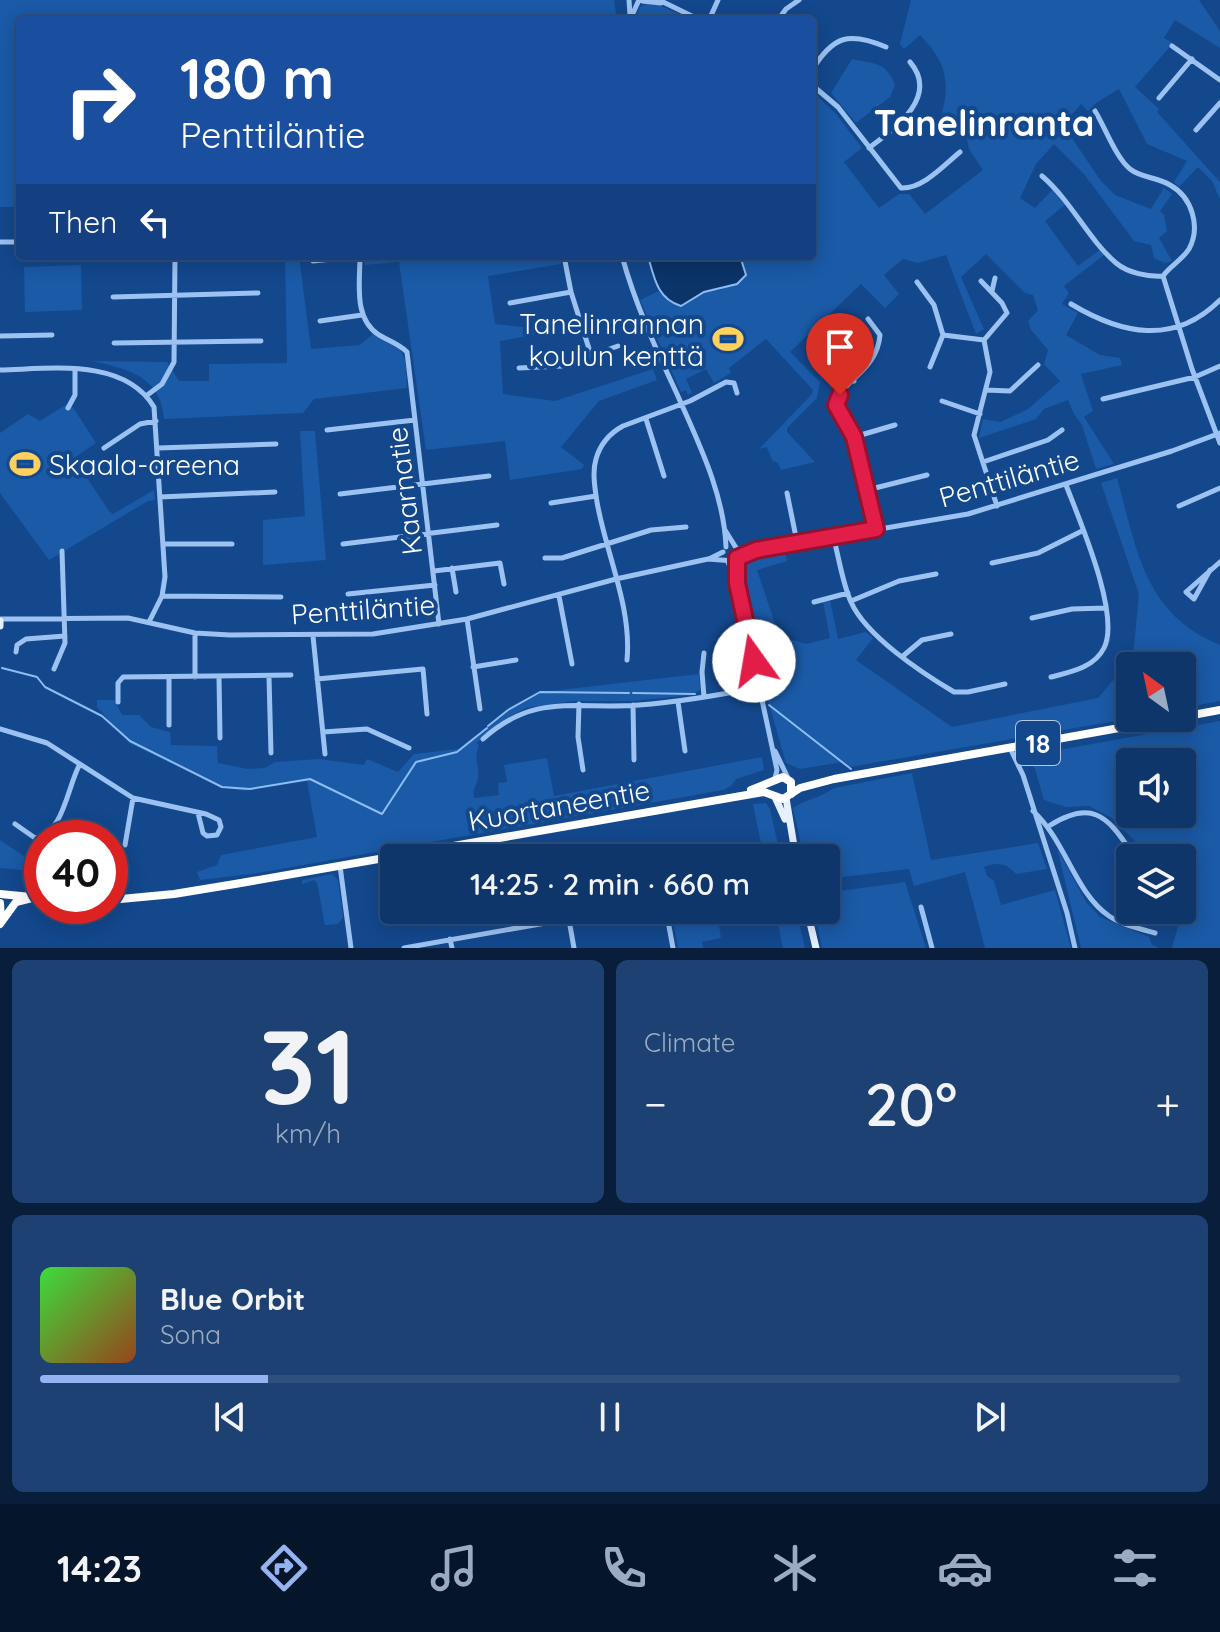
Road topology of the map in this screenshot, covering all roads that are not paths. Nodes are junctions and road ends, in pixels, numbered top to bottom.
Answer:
1 (799, 0) edge
2 (637, 1) edge
3 (660, 1) edge
4 (692, 16) edge
5 (781, 16) edge
6 (1172, 46) dead end
7 (886, 47) dead end
8 (1192, 59) junction
9 (910, 62) dead end
10 (816, 64) edge
11 (1220, 80) edge
12 (816, 88) edge
13 (1159, 98) dead end
14 (1220, 103) edge
15 (1095, 111) dead end
16 (1196, 130) dead end
17 (869, 148) junction
18 (960, 152) dead end
19 (1042, 176) dead end
20 (175, 260) edge
21 (322, 260) edge
22 (360, 260) edge
23 (566, 260) edge
24 (623, 260) edge
25 (313, 261) dead end
26 (1163, 276) junction
27 (995, 278) dead end
28 (981, 281) dead end
29 (917, 282) dead end
30 (571, 292) junction
31 (992, 292) junction
32 (258, 293) dead end
33 (175, 295) junction
34 (113, 297) dead end
35 (1220, 300) edge
36 (510, 303) dead end
37 (1071, 304) dead end
38 (362, 315) junction
39 (868, 319) dead end
40 (320, 321) dead end
41 (1179, 326) junction
42 (52, 335) dead end
43 (943, 335) junction
44 (0, 336) edge
45 (984, 340) junction
46 (261, 341) dead end
47 (114, 343) dead end
48 (176, 343) junction
49 (618, 346) dead end
50 (821, 348) dead end
51 (591, 355) junction
52 (1038, 365) dead end
53 (1220, 366) edge
54 (930, 367) dead end
55 (519, 368) dead end
56 (75, 369) junction
57 (0, 370) edge
58 (1195, 377) junction
59 (854, 381) junction
60 (986, 390) junction
61 (737, 393) dead end
62 (146, 396) junction
63 (1103, 399) dead end
64 (942, 401) dead end
65 (681, 405) junction
66 (68, 408) dead end
67 (980, 414) junction
68 (646, 419) junction
69 (415, 420) junction
70 (156, 421) junction
71 (895, 425) dead end
72 (327, 430) dead end
73 (1062, 430) dead end
74 (1218, 434) edge
75 (854, 437) junction
76 (1220, 443) edge
77 (276, 444) dead end
78 (104, 448) dead end
79 (158, 448) junction
80 (983, 462) junction
81 (927, 475) dead end
82 (489, 476) dead end
83 (664, 476) dead end
84 (423, 485) junction
85 (1066, 485) junction
86 (1220, 488) edge
87 (867, 490) junction
88 (275, 492) dead end
89 (787, 493) dead end
90 (340, 494) dead end
91 (596, 496) junction
92 (160, 497) junction
93 (551, 503) dead end
94 (997, 506) junction
95 (1179, 506) dead end
96 (497, 525) dead end
97 (686, 527) dead end
98 (876, 529) junction
99 (725, 530) junction
100 (1082, 531) junction
101 (430, 534) junction
102 (833, 536) junction
103 (797, 542) junction
104 (163, 544) junction
105 (232, 544) dead end
106 (343, 544) dead end
107 (607, 544) junction
108 (736, 548) junction
109 (724, 549) junction
110 (756, 550) junction
111 (62, 551) dead end
112 (545, 558) dead end
113 (708, 559) junction
114 (736, 559) junction
115 (726, 560) junction
116 (1220, 562) edge
117 (992, 563) dead end
118 (452, 568) junction
119 (1210, 570) junction
120 (434, 571) junction
121 (936, 574) dead end
122 (616, 579) junction
123 (737, 583) junction
124 (504, 584) dead end
125 (435, 585) junction
126 (456, 592) dead end
127 (848, 593) junction
128 (348, 594) dead end
129 (162, 596) junction
130 (559, 596) junction
131 (281, 597) dead end
132 (851, 601) junction
133 (814, 602) dead end
134 (1106, 608) junction
135 (65, 618) junction
136 (1032, 618) dead end
137 (467, 619) junction
138 (149, 622) junction
139 (0, 623) edge
140 (439, 624) junction
141 (195, 633) junction
142 (951, 634) dead end
143 (65, 636) junction
144 (313, 636) junction
145 (16, 652) dead end
146 (704, 653) dead end
147 (903, 656) junction
148 (516, 660) dead end
149 (627, 660) dead end
150 (572, 664) dead end
151 (473, 667) junction
152 (54, 669) dead end
153 (291, 675) dead end
154 (169, 677) junction
155 (195, 677) junction
156 (219, 677) junction
157 (269, 677) junction
158 (1051, 677) dead end
159 (317, 679) junction
160 (1005, 684) dead end
161 (760, 687) junction
162 (704, 697) junction
163 (118, 702) dead end
164 (678, 702) junction
165 (579, 704) junction
166 (633, 705) junction
167 (480, 709) dead end
168 (1220, 710) edge
169 (427, 714) dead end
170 (1196, 714) edge
171 (169, 725) dead end
172 (0, 729) edge
173 (1116, 729) edge
174 (323, 732) junction
175 (220, 738) dead end
176 (483, 739) dead end
177 (772, 744) junction
178 (409, 748) dead end
179 (1010, 748) junction
180 (685, 751) dead end
181 (271, 753) dead end
182 (325, 754) dead end
183 (634, 760) dead end
184 (80, 764) junction
185 (583, 770) dead end
186 (774, 779) junction
187 (830, 780) junction
188 (790, 781) junction
189 (774, 796) junction
190 (788, 796) junction
191 (732, 797) junction
192 (133, 798) junction
193 (1033, 810) junction
194 (198, 813) junction
195 (15, 824) dead end
196 (1049, 826) junction
197 (128, 827) edge
198 (789, 828) junction
199 (793, 844) edge
200 (1125, 844) edge
201 (340, 865) junction
202 (0, 894) edge
203 (24, 897) edge
204 (128, 898) edge
205 (24, 900) edge
206 (0, 903) edge
207 (921, 907) dead end
208 (1, 923) edge
209 (544, 924) edge
210 (570, 924) edge
211 (669, 924) edge
212 (810, 924) edge
213 (1155, 933) dead end
214 (450, 939) junction
215 (351, 948) edge
216 (404, 948) edge
217 (452, 948) edge
218 (574, 948) edge
219 (673, 948) edge
220 (816, 948) edge
221 (932, 948) edge
222 (1075, 948) edge

1 - 5 street
2 - 3 street
3 - 4 street
6 - 8 street
7 - 10 street
8 - 11 street
8 - 13 street
9 - 17 street
12 - 17 street
14 - 16 street
15 - 26 street
17 - 18 street
19 - 26 street
20 - 33 street
21 - 25 street
22 - 38 street
23 - 30 street
24 - 65 street
26 - 41 street
27 - 31 street
28 - 31 street
29 - 43 street
30 - 36 street
30 - 51 street
31 - 45 street
32 - 33 street
33 - 34 street
33 - 48 street
35 - 41 street
37 - 41 street
38 - 40 street
38 - 69 street, Kaarnatie
39 - 59 street
41 - 58 street
42 - 44 street
43 - 45 street
43 - 54 street
45 - 60 street
46 - 48 street
47 - 48 street
48 - 62 street
49 - 51 street
50 - 59 street
51 - 55 street
52 - 60 street
53 - 58 street
56 - 57 street
56 - 62 street
56 - 66 street
58 - 63 street
58 - 74 street
59 - 75 street
60 - 67 street
61 - 65 street
62 - 70 street
64 - 67 street
65 - 68 street
65 - 99 street
67 - 80 street
68 - 83 street
68 - 91 street
69 - 72 street
69 - 84 street, Kaarnatie
70 - 78 street
70 - 79 street
71 - 75 street
73 - 80 street
74 - 76 street
74 - 85 street, Penttiläntie
75 - 87 street
77 - 79 street
79 - 92 street
80 - 94 street
81 - 87 street
82 - 84 street
84 - 90 street
84 - 101 street, Kaarnatie
85 - 94 street, Penttiläntie
85 - 100 street
86 - 95 street
87 - 98 street
88 - 92 street
89 - 103 street
91 - 93 street
91 - 107 street
92 - 104 street
94 - 98 street, Penttiläntie
96 - 101 street
97 - 107 street
98 - 102 street, Penttiläntie
99 - 108 street
99 - 109 street
100 - 117 street
100 - 134 street
101 - 106 street
101 - 120 street, Kaarnatie
102 - 103 street, Penttiläntie
102 - 127 street
103 - 110 street, Penttiläntie
104 - 105 street
104 - 129 street
107 - 112 street
107 - 122 street
108 - 109 street, Penttiläntie
108 - 110 street, Penttiläntie
108 - 114 street
109 - 113 street, Penttiläntie
109 - 115 street
110 - 114 street, Penttiläntie
111 - 135 street
113 - 115 street, Penttiläntie
113 - 122 street, Penttiläntie
114 - 115 street, Penttiläntie
114 - 123 street
115 - 123 street
116 - 119 street
118 - 120 street
118 - 124 street
118 - 126 street
119 - 119 street
120 - 125 street, Kaarnatie
121 - 132 street
122 - 130 street, Penttiläntie
122 - 149 street
123 - 161 street
125 - 128 street
125 - 140 street, Kaarnatie
127 - 132 street
127 - 133 street
129 - 131 street
129 - 138 street
130 - 137 street, Penttiläntie
130 - 150 street
132 - 147 street
134 - 136 street
134 - 158 street
135 - 138 street, Penttiläntie
135 - 139 street, Penttiläntie
135 - 143 street
137 - 140 street, Penttiläntie
137 - 151 street
138 - 141 street, Penttiläntie
140 - 144 street, Penttiläntie
141 - 144 street, Penttiläntie
141 - 155 street
142 - 147 street
143 - 145 street
143 - 152 street
144 - 159 street
146 - 162 street
147 - 160 street
148 - 151 street
151 - 167 street
153 - 157 street
154 - 155 street
154 - 163 street
154 - 171 street
155 - 156 street
156 - 157 street
156 - 175 street
157 - 181 street
159 - 169 street
159 - 174 street
161 - 162 street
161 - 177 street
162 - 164 street
164 - 166 street
164 - 180 street
165 - 166 street
165 - 176 street
165 - 185 street
166 - 183 street
168 - 170 highway
172 - 184 street
173 - 179 highway, 18
174 - 178 street
174 - 182 street
177 - 186 street
177 - 188 street
179 - 187 highway, 18
179 - 193 street
184 - 192 street
184 - 195 street
186 - 188 highway, 18
186 - 189 highway
186 - 191 highway, Kuortaneentie / 18
187 - 188 highway, 18
187 - 190 highway, 18
188 - 190 highway
189 - 190 highway, 18
189 - 191 highway, Kuortaneentie / 18
189 - 198 main road
190 - 198 main road
191 - 201 highway, Kuortaneentie / 18
192 - 194 street
192 - 197 street
193 - 196 street
193 - 222 street
194 - 194 street
196 - 200 street
196 - 213 street
198 - 199 main road
201 - 204 highway, Kuortaneentie / 18
201 - 215 street
202 - 203 highway
205 - 208 highway
206 - 208 highway
207 - 221 street
209 - 214 street
210 - 218 street
211 - 219 street
212 - 220 main road
214 - 216 street
214 - 217 street

